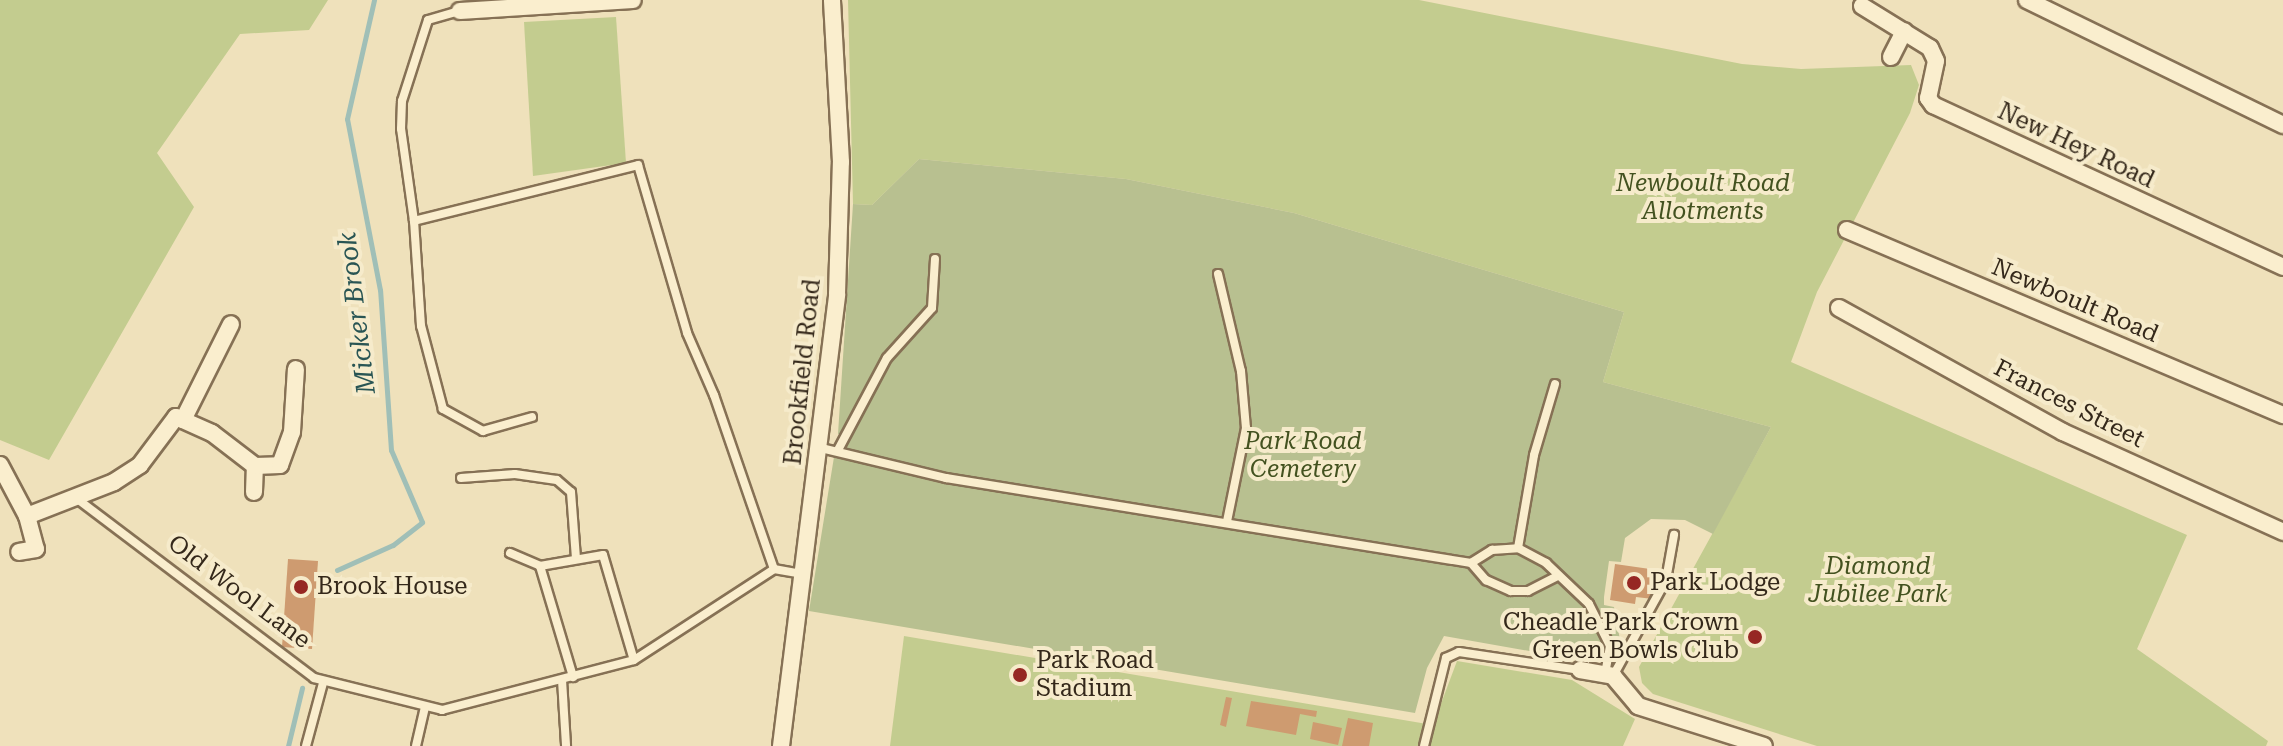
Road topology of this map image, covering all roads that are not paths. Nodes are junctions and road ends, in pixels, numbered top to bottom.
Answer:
1 (633, 0) edge
2 (832, 0) edge
3 (2027, 0) edge
4 (1862, 6) dead end
5 (460, 11) joint
6 (1904, 31) junction
7 (1891, 57) dead end
8 (2283, 125) edge
9 (414, 221) junction
10 (1847, 230) dead end
11 (935, 259) dead end
12 (2283, 267) edge
13 (1218, 274) dead end
14 (1839, 308) dead end
15 (231, 324) dead end
16 (296, 369) dead end
17 (1555, 384) dead end
18 (2283, 415) edge
19 (532, 417) dead end
20 (183, 420) junction
21 (830, 449) junction
22 (0, 465) edge
23 (255, 466) junction
24 (461, 478) dead end
25 (254, 492) dead end
26 (76, 498) junction
27 (27, 516) junction
28 (1227, 521) junction
29 (2283, 532) edge
30 (1674, 535) dead end
31 (1518, 548) junction
32 (19, 552) dead end
33 (510, 553) dead end
34 (576, 559) junction
35 (1471, 563) junction
36 (540, 566) junction
37 (774, 569) junction
38 (803, 574) junction
39 (1558, 576) junction
40 (634, 660) junction
41 (1580, 670) joint
42 (1609, 675) junction
43 (573, 677) junction
44 (562, 680) junction
45 (318, 681) junction
46 (425, 708) junction
47 (306, 746) edge
48 (416, 746) edge
49 (566, 746) edge
50 (781, 746) edge
51 (1424, 746) edge
52 (1764, 746) edge

1 - 5 street
2 - 21 street, Brookfield Road
3 - 8 street
4 - 6 street, New Hey Road
5 - 9 lane
6 - 7 street
6 - 12 street, New Hey Road
9 - 19 lane
9 - 37 lane
10 - 18 street, Newboult Road
11 - 21 lane
13 - 28 lane
14 - 29 street, Frances Street
15 - 20 street
16 - 23 street
17 - 31 lane
20 - 23 street
20 - 26 street
21 - 28 lane
21 - 38 street, Brookfield Road
22 - 27 street
23 - 25 street
24 - 34 lane
26 - 27 street
26 - 45 lane, Old Wool Lane
27 - 32 street
28 - 35 lane
30 - 42 lane
31 - 35 lane
31 - 39 lane
33 - 36 lane
34 - 36 lane
34 - 40 lane
35 - 39 lane
36 - 43 lane
37 - 38 lane
37 - 40 lane
38 - 50 street, Brookfield Road
39 - 42 lane
40 - 43 lane
41 - 42 street
41 - 51 lane
42 - 52 street
43 - 44 lane
44 - 46 lane
44 - 49 lane
45 - 46 lane
45 - 47 lane
46 - 48 lane

